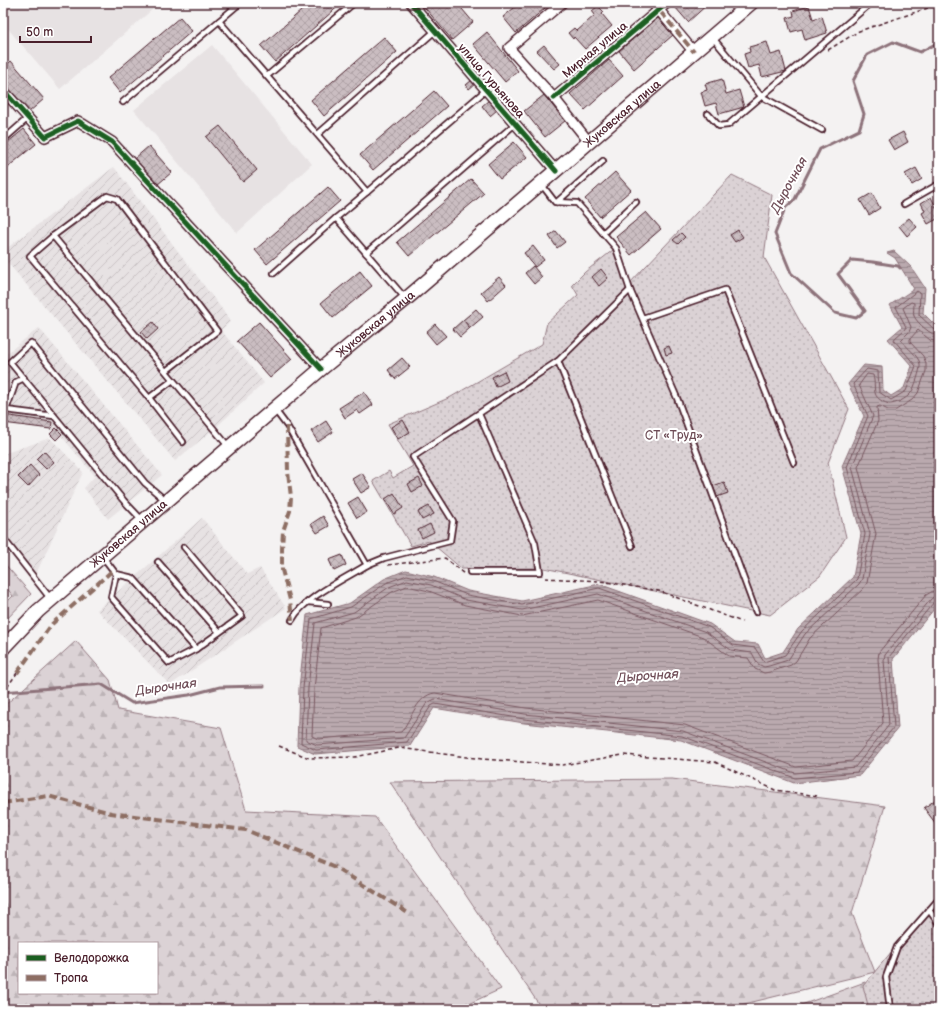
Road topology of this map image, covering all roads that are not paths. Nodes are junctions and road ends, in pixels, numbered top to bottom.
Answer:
1 (240, 3) edge
2 (354, 3) edge
3 (411, 3) edge
4 (562, 3) edge
5 (667, 3) edge
6 (751, 3) edge
7 (871, 3) edge
8 (656, 7) edge
9 (219, 21) junction
10 (435, 31) junction
11 (712, 36) junction
12 (694, 52) junction
13 (267, 76) junction
14 (3, 90) edge
15 (486, 90) junction
16 (761, 96) junction
17 (554, 98) junction
18 (124, 102) dead end
19 (708, 114) dead end
20 (28, 118) junction
21 (515, 124) junction
22 (822, 130) dead end
23 (318, 134) junction
24 (3, 140) edge
25 (589, 142) junction
26 (603, 161) dead end
27 (556, 171) junction
28 (541, 184) junction
29 (939, 184) edge
30 (367, 192) junction
31 (556, 202) junction
32 (636, 202) dead end
33 (904, 204) dead end
34 (336, 218) junction
35 (603, 233) junction
36 (53, 236) junction
37 (366, 253) junction
38 (274, 272) dead end
39 (630, 290) junction
40 (406, 299) junction
41 (642, 318) junction
42 (558, 361) junction
43 (321, 369) junction
44 (166, 371) junction
45 (24, 378) junction
46 (173, 380) junction
47 (149, 398) junction
48 (275, 409) junction
49 (4, 410) edge
50 (479, 414) junction
51 (54, 416) junction
52 (183, 442) dead end
53 (229, 447) junction
54 (794, 463) dead end
55 (166, 501) junction
56 (143, 521) junction
57 (3, 538) edge
58 (632, 546) dead end
59 (184, 547) dead end
60 (103, 556) junction
61 (158, 562) dead end
62 (367, 565) junction
63 (116, 574) junction
64 (468, 574) road end
65 (52, 599) junction
66 (308, 602) junction
67 (328, 604) dead end
68 (756, 612) dead end
69 (292, 620) dead end
70 (220, 632) junction
71 (3, 648) edge
72 (196, 649) junction
73 (939, 899) edge
74 (929, 910) junction
75 (939, 924) edge
76 (890, 1009) edge

1 - 9 lane
2 - 13 lane
3 - 10 street, улица Гурьянова
4 - 17 street
5 - 8 street, Мирная улица
6 - 11 main road, Жуковская улица
7 - 16 lane
8 - 12 street
8 - 17 street, Мирная улица
9 - 13 lane
9 - 18 lane
10 - 15 street, улица Гурьянова
10 - 23 lane
11 - 12 main road, Жуковская улица
11 - 16 lane
12 - 25 main road, Жуковская улица
13 - 23 lane
14 - 20 street
15 - 21 street, улица Гурьянова
15 - 30 lane
16 - 19 lane
16 - 22 lane
17 - 25 street
20 - 24 lane
20 - 43 street
21 - 27 street, улица Гурьянова
21 - 37 lane
23 - 30 lane
25 - 27 main road, Жуковская улица
26 - 31 lane
27 - 28 main road, Жуковская улица
28 - 31 lane
28 - 40 main road, Жуковская улица
29 - 33 lane
30 - 34 lane
31 - 35 lane
32 - 35 lane
34 - 37 lane
34 - 38 lane
35 - 39 lane
36 - 44 lane
36 - 44 lane
36 - 47 lane
37 - 40 lane
39 - 41 lane
39 - 42 lane
40 - 43 main road, Жуковская улица
41 - 54 lane
41 - 68 lane
42 - 50 lane
42 - 58 lane
43 - 48 main road, Жуковская улица
44 - 46 lane
45 - 49 lane
45 - 51 lane
45 - 55 lane
46 - 47 lane
46 - 53 lane
47 - 52 lane
48 - 53 main road, Жуковская улица
48 - 62 lane
49 - 51 lane
50 - 62 lane
50 - 64 lane
51 - 56 lane
53 - 55 main road, Жуковская улица
55 - 56 main road, Жуковская улица
56 - 60 main road, Жуковская улица
57 - 65 lane
59 - 70 lane
60 - 63 lane
60 - 65 main road, Жуковская улица
61 - 70 lane
62 - 66 lane
63 - 72 lane
63 - 72 lane
65 - 71 main road, Жуковская улица
66 - 67 lane
66 - 69 lane
70 - 72 lane
73 - 74 lane
74 - 75 lane
74 - 76 lane

